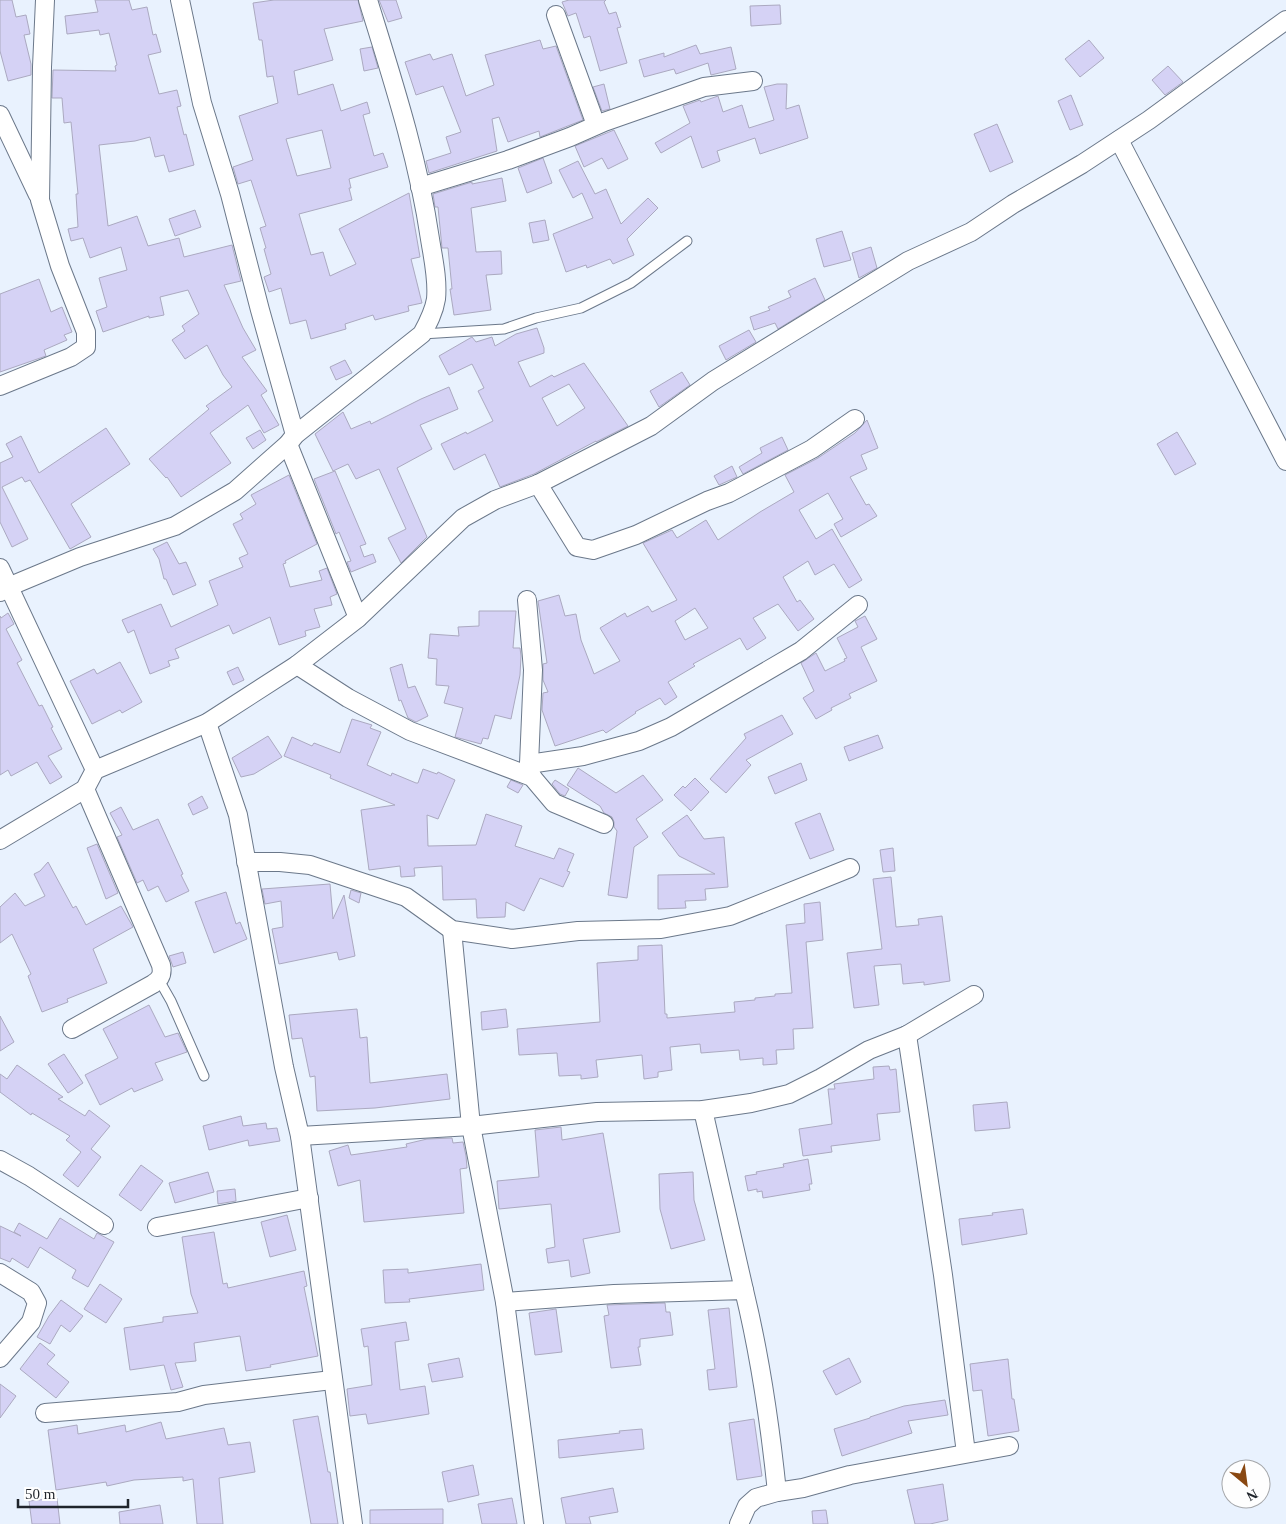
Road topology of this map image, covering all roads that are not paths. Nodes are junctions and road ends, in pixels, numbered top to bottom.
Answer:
1 (46, 0) edge
2 (180, 0) edge
3 (368, 0) edge
4 (556, 15) dead end
5 (1286, 20) edge
6 (753, 81) dead end
7 (0, 115) edge
8 (596, 125) junction
9 (1119, 140) junction
10 (420, 187) junction
11 (40, 200) junction
12 (687, 241) dead end
13 (422, 334) junction
14 (0, 386) edge
15 (855, 419) dead end
16 (292, 440) junction
17 (1286, 461) edge
18 (538, 484) junction
19 (0, 568) edge
20 (4, 590) edge
21 (527, 600) dead end
22 (858, 605) dead end
23 (358, 618) junction
24 (297, 665) junction
25 (206, 723) junction
26 (95, 770) junction
27 (530, 771) junction
28 (85, 789) junction
29 (604, 824) dead end
30 (0, 840) edge
31 (246, 862) junction
32 (850, 868) dead end
33 (452, 930) junction
34 (159, 980) junction
35 (974, 995) dead end
36 (72, 1029) dead end
37 (907, 1035) junction
38 (204, 1076) dead end
39 (703, 1110) junction
40 (471, 1126) junction
41 (300, 1136) junction
42 (0, 1160) edge
43 (309, 1198) junction
44 (104, 1226) dead end
45 (157, 1227) dead end
46 (0, 1273) edge
47 (744, 1290) junction
48 (505, 1302) junction
49 (0, 1358) edge
50 (332, 1380) junction
51 (45, 1412) dead end
52 (1009, 1446) dead end
53 (966, 1453) junction
54 (777, 1492) junction
55 (353, 1524) edge
56 (534, 1524) edge
57 (739, 1524) edge

1 - 11 street
2 - 16 street
3 - 10 street
4 - 8 street
5 - 9 street
6 - 8 street
7 - 11 street
8 - 10 street
9 - 17 street
9 - 18 street
10 - 13 street
11 - 14 street
12 - 13 lane
13 - 16 street
15 - 18 street
16 - 20 street
16 - 23 street
18 - 23 street
19 - 20 street
20 - 26 street
21 - 27 street
22 - 27 street
23 - 24 street
24 - 25 street
24 - 27 street
25 - 26 street
25 - 31 street
26 - 28 street
27 - 29 street
28 - 30 street
28 - 34 street
31 - 33 street
31 - 41 street
32 - 33 street
33 - 40 street
34 - 36 street
34 - 38 lane
35 - 37 street
37 - 39 street
37 - 53 street
39 - 40 street
39 - 47 street
40 - 41 street
40 - 48 street
41 - 43 street
42 - 44 street
43 - 45 street
43 - 50 street
46 - 49 street
47 - 48 street
47 - 54 street
48 - 56 street
50 - 51 street
50 - 55 street
52 - 53 street
53 - 54 street
54 - 57 street

